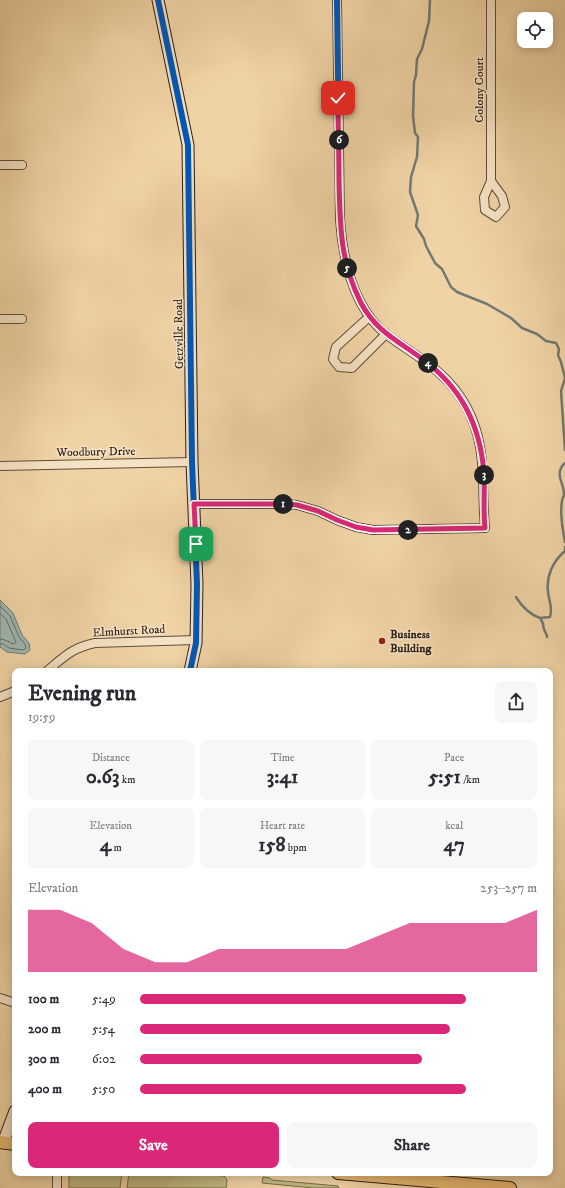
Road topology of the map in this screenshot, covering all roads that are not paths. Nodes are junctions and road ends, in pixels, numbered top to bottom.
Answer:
1 (158, 0) edge
2 (337, 0) edge
3 (492, 0) edge
4 (0, 165) edge
5 (22, 165) dead end
6 (491, 181) dead end
7 (369, 317) junction
8 (0, 319) edge
9 (22, 319) dead end
10 (386, 334) junction
11 (192, 462) junction
12 (0, 466) edge
13 (194, 504) junction
14 (196, 640) junction
15 (51, 668) edge
16 (191, 668) edge
17 (12, 692) edge
18 (0, 697) edge
19 (0, 998) edge
20 (12, 1002) edge
21 (12, 1122) edge
22 (6, 1143) edge
23 (57, 1176) edge
24 (362, 1176) edge
25 (427, 1184) edge
26 (57, 1188) edge
27 (510, 1188) edge

1 - 11 street, Getzville Road
2 - 7 street
3 - 6 street, Colony Court
4 - 5 street
7 - 10 street
7 - 10 street
8 - 9 street
10 - 13 street
11 - 12 street, Woodbury Drive
11 - 13 street, Getzville Road
13 - 14 street, Getzville Road
14 - 15 street, Elmhurst Road
14 - 16 street, Getzville Road
17 - 18 street
19 - 20 street
21 - 22 street
23 - 26 street
24 - 25 main road
25 - 27 main road

